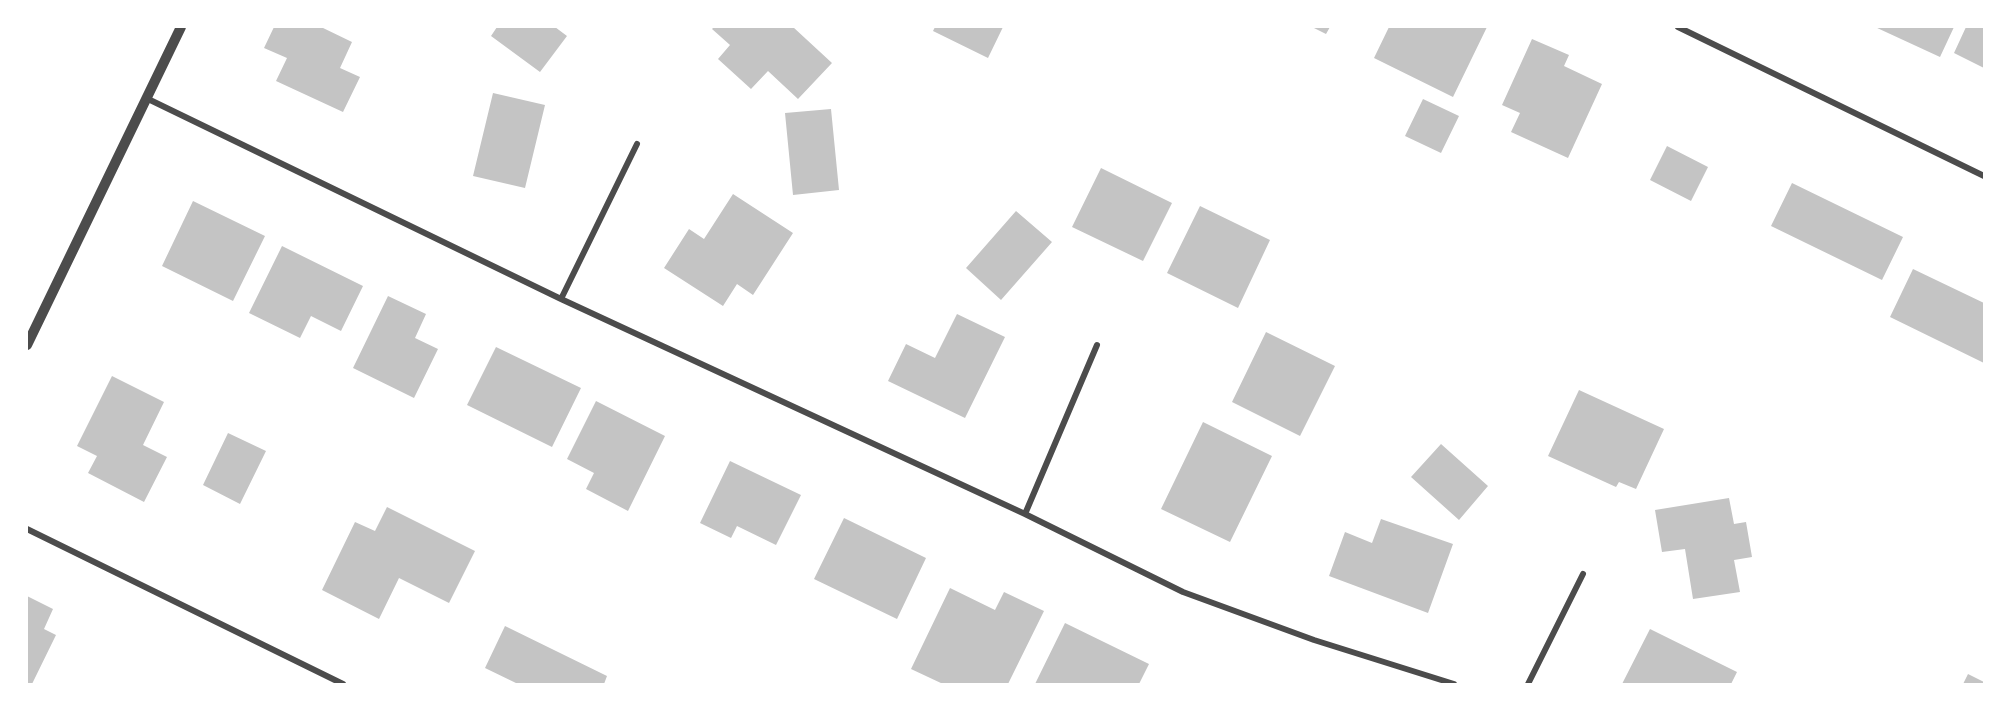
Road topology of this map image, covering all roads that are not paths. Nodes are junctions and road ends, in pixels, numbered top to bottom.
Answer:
1 (181, 27) edge
2 (1678, 27) edge
3 (146, 98) junction
4 (638, 144) dead end
5 (1984, 176) edge
6 (561, 299) junction
7 (27, 345) edge
8 (1097, 345) dead end
9 (1025, 514) junction
10 (27, 529) edge
11 (1584, 574) dead end
12 (343, 684) edge
13 (1454, 684) edge
14 (1528, 684) edge

1 - 3 street
2 - 5 street
3 - 6 street
3 - 7 street
4 - 6 street
6 - 9 street
8 - 9 street
9 - 13 street
10 - 12 street
11 - 14 street

